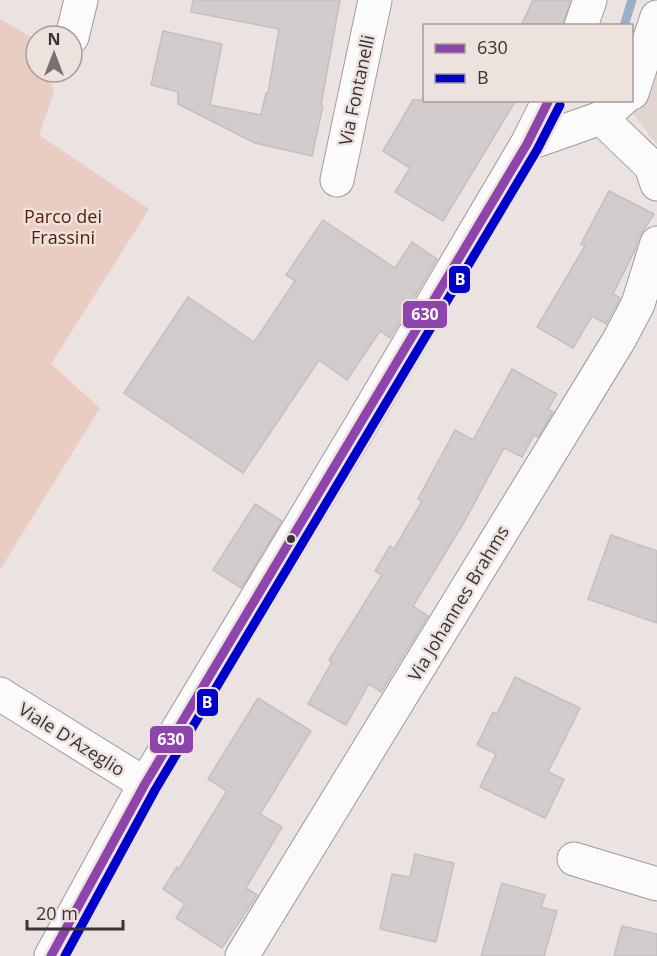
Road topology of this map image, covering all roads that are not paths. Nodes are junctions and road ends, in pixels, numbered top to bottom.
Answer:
1 (81, 0) edge
2 (375, 0) edge
3 (590, 0) edge
4 (657, 17) edge
5 (75, 24) edge
6 (582, 24) edge
7 (633, 90) edge
8 (548, 102) edge
9 (611, 109) edge
10 (527, 144) junction
11 (337, 180) dead end
12 (657, 184) edge
13 (657, 243) edge
14 (0, 694) edge
15 (145, 784) junction
16 (574, 859) dead end
17 (657, 884) edge
18 (64, 950) edge
19 (242, 956) edge

1 - 5 street
2 - 11 street, Via Fontanelli
3 - 6 street
4 - 7 street
8 - 10 street
9 - 10 street
9 - 12 street
10 - 15 street
13 - 19 street, Via Johannes Brahms
14 - 15 street, Viale D'Azeglio
15 - 18 street
16 - 17 street

